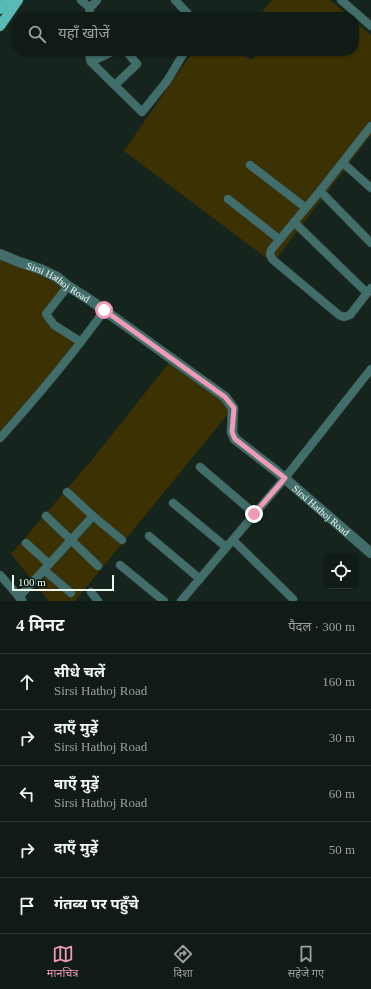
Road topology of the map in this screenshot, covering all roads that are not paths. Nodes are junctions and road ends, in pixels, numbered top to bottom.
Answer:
1 (7, 0) edge
2 (18, 0) edge
3 (81, 0) edge
4 (97, 0) edge
5 (175, 0) edge
6 (341, 0) edge
7 (90, 8) junction
8 (0, 10) edge
9 (90, 12) edge
10 (186, 12) edge
11 (355, 12) edge
12 (359, 16) edge
13 (0, 26) edge
14 (371, 26) edge
15 (90, 56) edge
16 (104, 56) edge
17 (130, 56) edge
18 (182, 56) edge
19 (92, 62) junction
20 (115, 85) junction
21 (370, 131) edge
22 (343, 163) junction
23 (250, 165) dead end
24 (371, 188) edge
25 (320, 191) junction
26 (228, 199) dead end
27 (306, 208) junction
28 (294, 222) junction
29 (279, 239) junction
30 (371, 243) edge
31 (0, 254) edge
32 (68, 286) junction
33 (369, 291) edge
34 (104, 310) junction
35 (81, 342) junction
36 (371, 369) edge
37 (0, 438) edge
38 (200, 467) dead end
39 (285, 478) junction
40 (67, 492) dead end
41 (173, 503) dead end
42 (254, 514) junction
43 (46, 516) dead end
44 (93, 516) junction
45 (149, 536) dead end
46 (122, 540) dead end
47 (233, 540) junction
48 (71, 541) junction
49 (26, 543) dead end
50 (226, 548) junction
51 (371, 553) edge
52 (120, 565) dead end
53 (98, 566) dead end
54 (47, 567) junction
55 (0, 575) edge
56 (200, 579) junction
57 (91, 592) dead end
58 (71, 593) dead end
59 (21, 599) edge
60 (293, 599) dead end
61 (98, 601) edge
62 (164, 601) edge
63 (181, 601) edge

1 - 8 main road
2 - 13 main road
3 - 7 street
4 - 7 street
5 - 10 street
6 - 11 street
7 - 9 street
12 - 14 street
15 - 19 street
16 - 19 street
17 - 20 street
18 - 20 street
19 - 20 street
21 - 22 street
22 - 24 street
22 - 25 street
23 - 27 street
25 - 27 street
25 - 30 street
26 - 29 street
27 - 28 street
28 - 29 street
28 - 33 street
29 - 33 street
31 - 32 street, Sirsi Hathoj Road
32 - 34 street, Sirsi Hathoj Road
32 - 35 street
34 - 35 street
34 - 39 street, Sirsi Hathoj Road
35 - 37 street
36 - 39 street
38 - 42 street
39 - 42 street
39 - 51 street, Sirsi Hathoj Road
40 - 44 street
41 - 50 street
42 - 47 street
43 - 48 street
44 - 46 street
44 - 48 street
45 - 56 street
47 - 50 street
47 - 60 street
48 - 53 street
48 - 54 street
49 - 54 street
50 - 56 street
52 - 62 street
54 - 58 street
54 - 59 street
55 - 59 street
56 - 63 street
57 - 61 street

